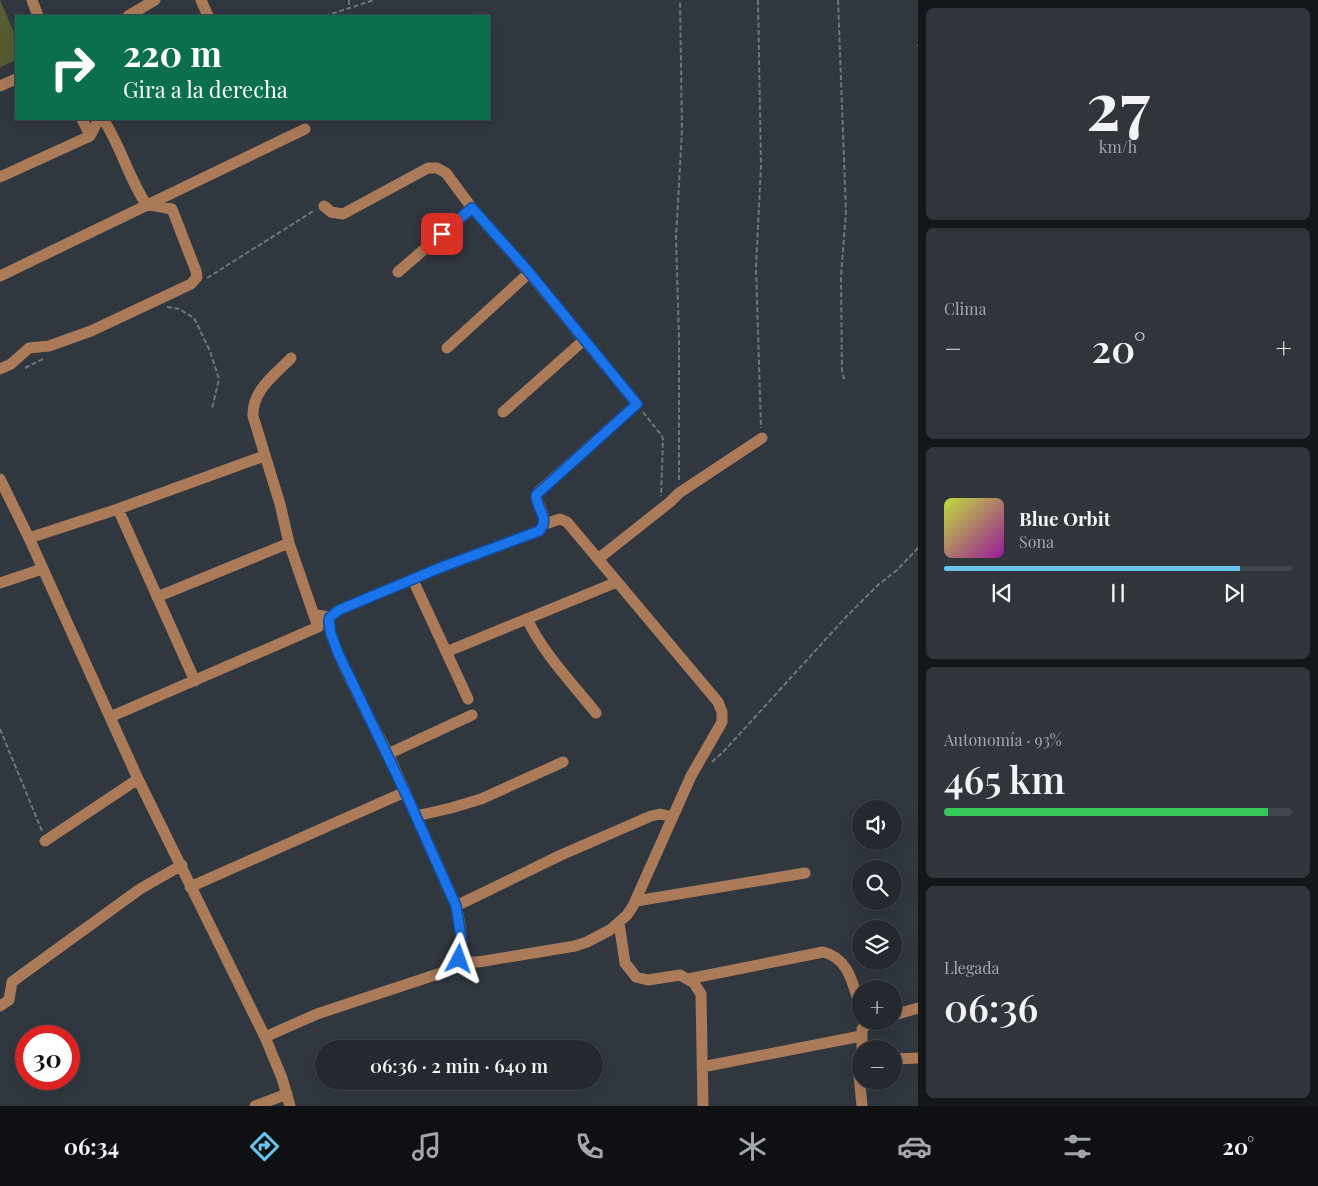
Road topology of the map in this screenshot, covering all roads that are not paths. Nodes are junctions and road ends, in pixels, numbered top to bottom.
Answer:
1 (32, 0) edge
2 (155, 0) edge
3 (201, 0) edge
4 (38, 15) edge
5 (130, 15) edge
6 (208, 15) edge
7 (15, 79) edge
8 (0, 86) edge
9 (82, 120) edge
10 (98, 120) edge
11 (104, 120) edge
12 (305, 129) dead end
13 (90, 136) junction
14 (0, 177) edge
15 (148, 204) junction
16 (324, 206) road end
17 (472, 208) junction
18 (398, 272) dead end
19 (529, 272) junction
20 (0, 276) edge
21 (584, 340) junction
22 (448, 348) dead end
23 (291, 358) dead end
24 (0, 369) edge
25 (503, 412) dead end
26 (762, 438) road end
27 (264, 456) junction
28 (0, 479) edge
29 (118, 509) junction
30 (544, 523) junction
31 (29, 538) junction
32 (289, 543) junction
33 (598, 559) junction
34 (42, 568) junction
35 (413, 580) junction
36 (617, 582) junction
37 (0, 583) edge
38 (157, 597) junction
39 (330, 617) junction
40 (527, 619) junction
41 (318, 627) junction
42 (446, 652) junction
43 (195, 681) junction
44 (468, 700) dead end
45 (596, 712) dead end
46 (472, 715) dead end
47 (110, 717) junction
48 (388, 754) junction
49 (564, 762) dead end
50 (138, 779) junction
51 (405, 792) junction
52 (416, 816) junction
53 (673, 817) junction
54 (45, 841) road end
55 (182, 865) junction
56 (805, 873) dead end
57 (190, 887) junction
58 (636, 902) junction
59 (456, 906) junction
60 (619, 923) junction
61 (459, 959) junction
62 (688, 979) junction
63 (852, 984) edge
64 (0, 1006) edge
65 (918, 1008) edge
66 (902, 1012) edge
67 (862, 1030) edge
68 (861, 1036) junction
69 (264, 1037) junction
70 (861, 1040) edge
71 (918, 1058) edge
72 (902, 1059) edge
73 (702, 1067) junction
74 (860, 1090) edge
75 (288, 1100) edge
76 (270, 1103) edge
77 (255, 1106) edge
78 (702, 1106) edge
79 (862, 1106) edge

1 - 4 street
2 - 5 street
3 - 6 street
7 - 8 street
9 - 13 street
10 - 13 street
11 - 15 street
12 - 15 street
13 - 14 street
15 - 20 street
15 - 24 street
16 - 17 street
17 - 18 street
17 - 19 street
19 - 21 street
19 - 22 street
21 - 25 street
21 - 30 street
23 - 27 street
26 - 33 street
27 - 29 street
27 - 32 street
28 - 31 street
29 - 31 street
29 - 38 street
30 - 33 street
30 - 35 street
31 - 34 street
32 - 38 street
32 - 41 street
33 - 36 street
34 - 37 street
34 - 47 street
35 - 39 street
35 - 42 street
36 - 40 street
36 - 53 street
38 - 43 street
39 - 41 street
39 - 48 street
40 - 42 street
40 - 45 street
41 - 43 street
42 - 44 street
43 - 47 street
46 - 48 street
47 - 50 street
48 - 51 street
49 - 52 street
50 - 54 street
50 - 55 street
51 - 52 street
51 - 57 street
52 - 59 street
53 - 58 street
53 - 59 street
55 - 57 street
55 - 64 street
56 - 58 street
57 - 69 street
58 - 60 street
59 - 61 street
60 - 61 street
60 - 62 street
61 - 69 street
62 - 63 street
62 - 73 street
65 - 66 street
67 - 68 street
68 - 70 street
68 - 73 street
69 - 75 street
71 - 72 street
73 - 78 street
74 - 79 street
75 - 76 street
76 - 77 street

